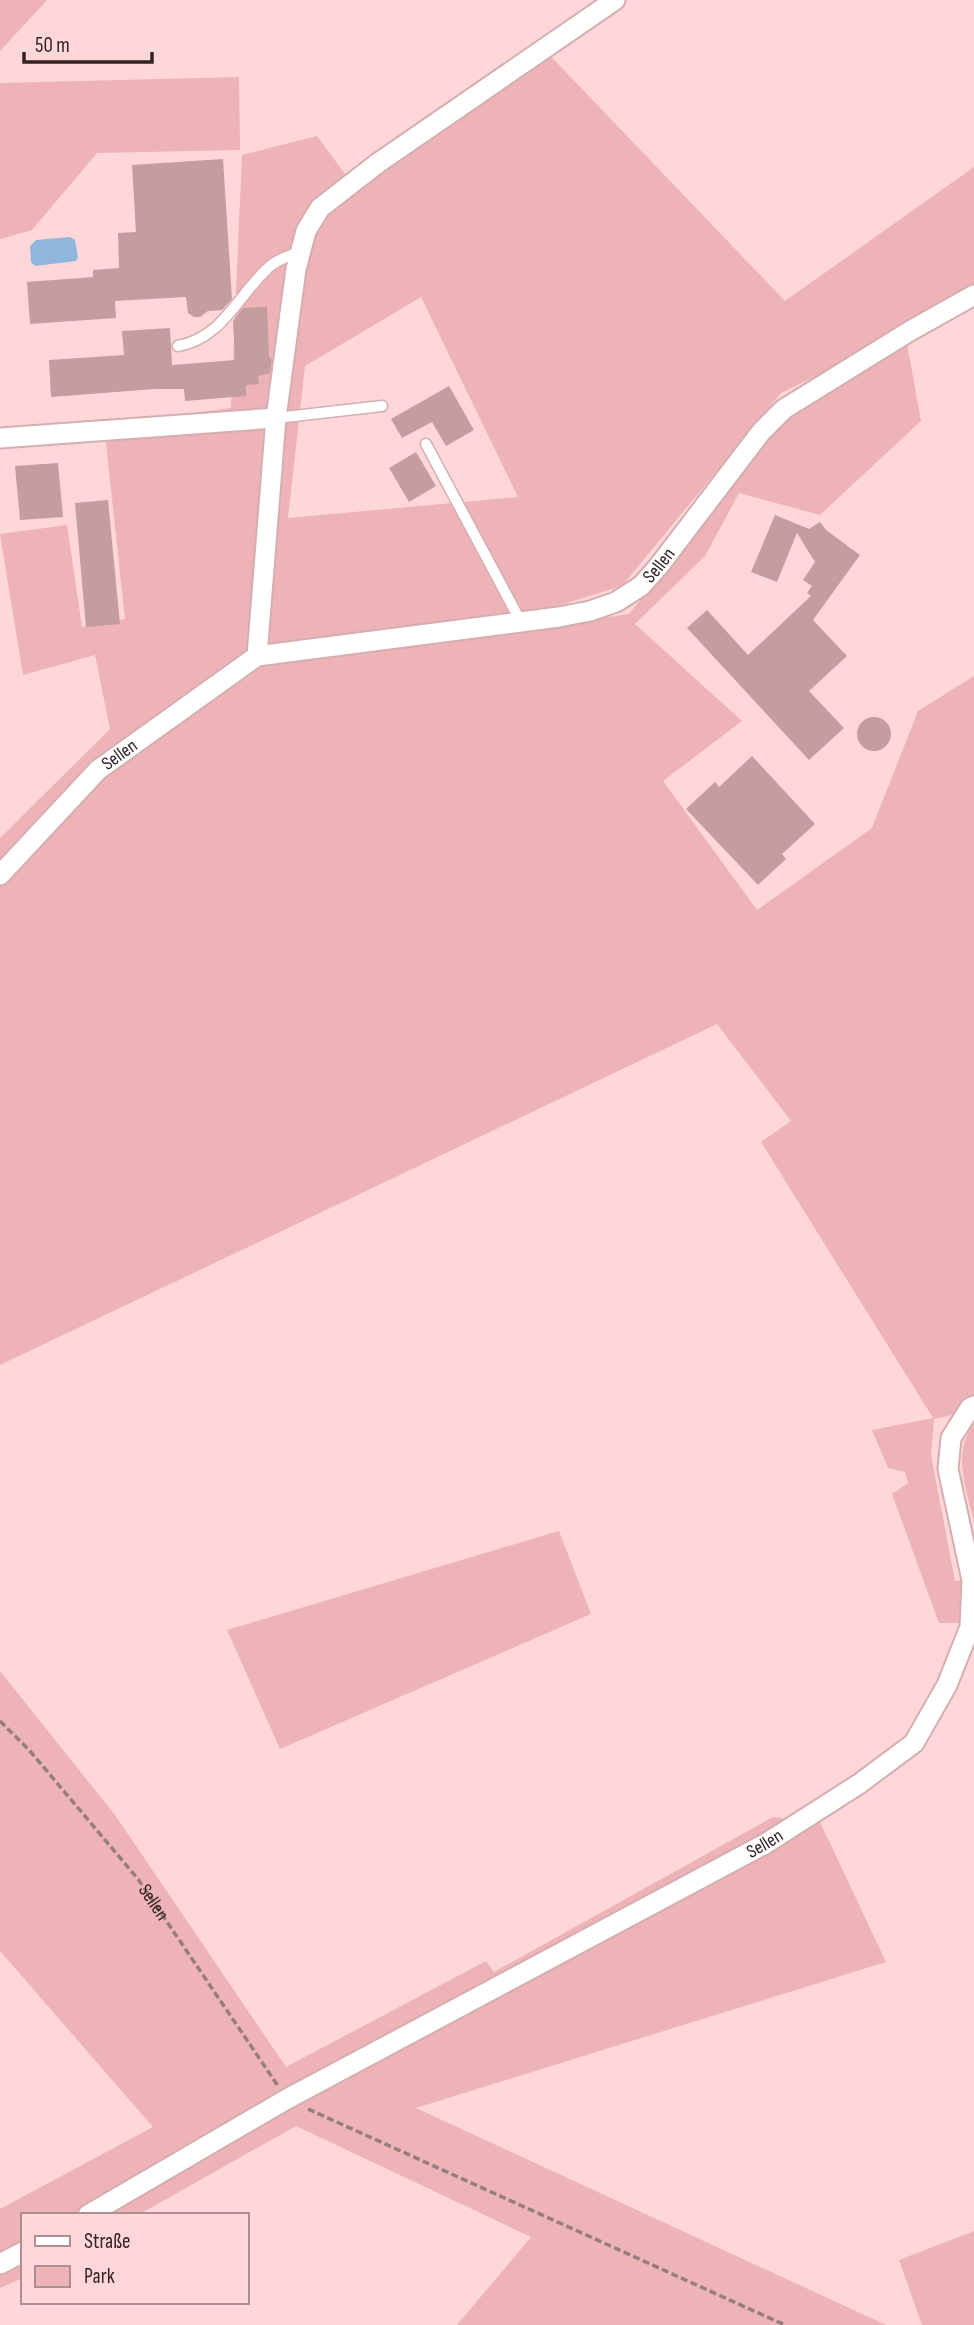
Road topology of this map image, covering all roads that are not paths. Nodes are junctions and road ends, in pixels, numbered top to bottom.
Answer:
1 (615, 0) edge
2 (301, 250) junction
3 (974, 295) edge
4 (178, 346) dead end
5 (382, 406) dead end
6 (276, 418) junction
7 (0, 438) edge
8 (426, 444) dead end
9 (521, 622) junction
10 (257, 656) junction
11 (0, 875) edge
12 (974, 1406) edge
13 (91, 2213) edge
14 (21, 2253) edge
15 (0, 2264) edge

1 - 2 street
2 - 4 lane
2 - 6 street
3 - 9 street, Sellen
5 - 6 lane
6 - 7 street
6 - 10 street
8 - 9 lane
9 - 10 street, Sellen
10 - 11 street, Sellen
12 - 13 street, Sellen
14 - 15 street

